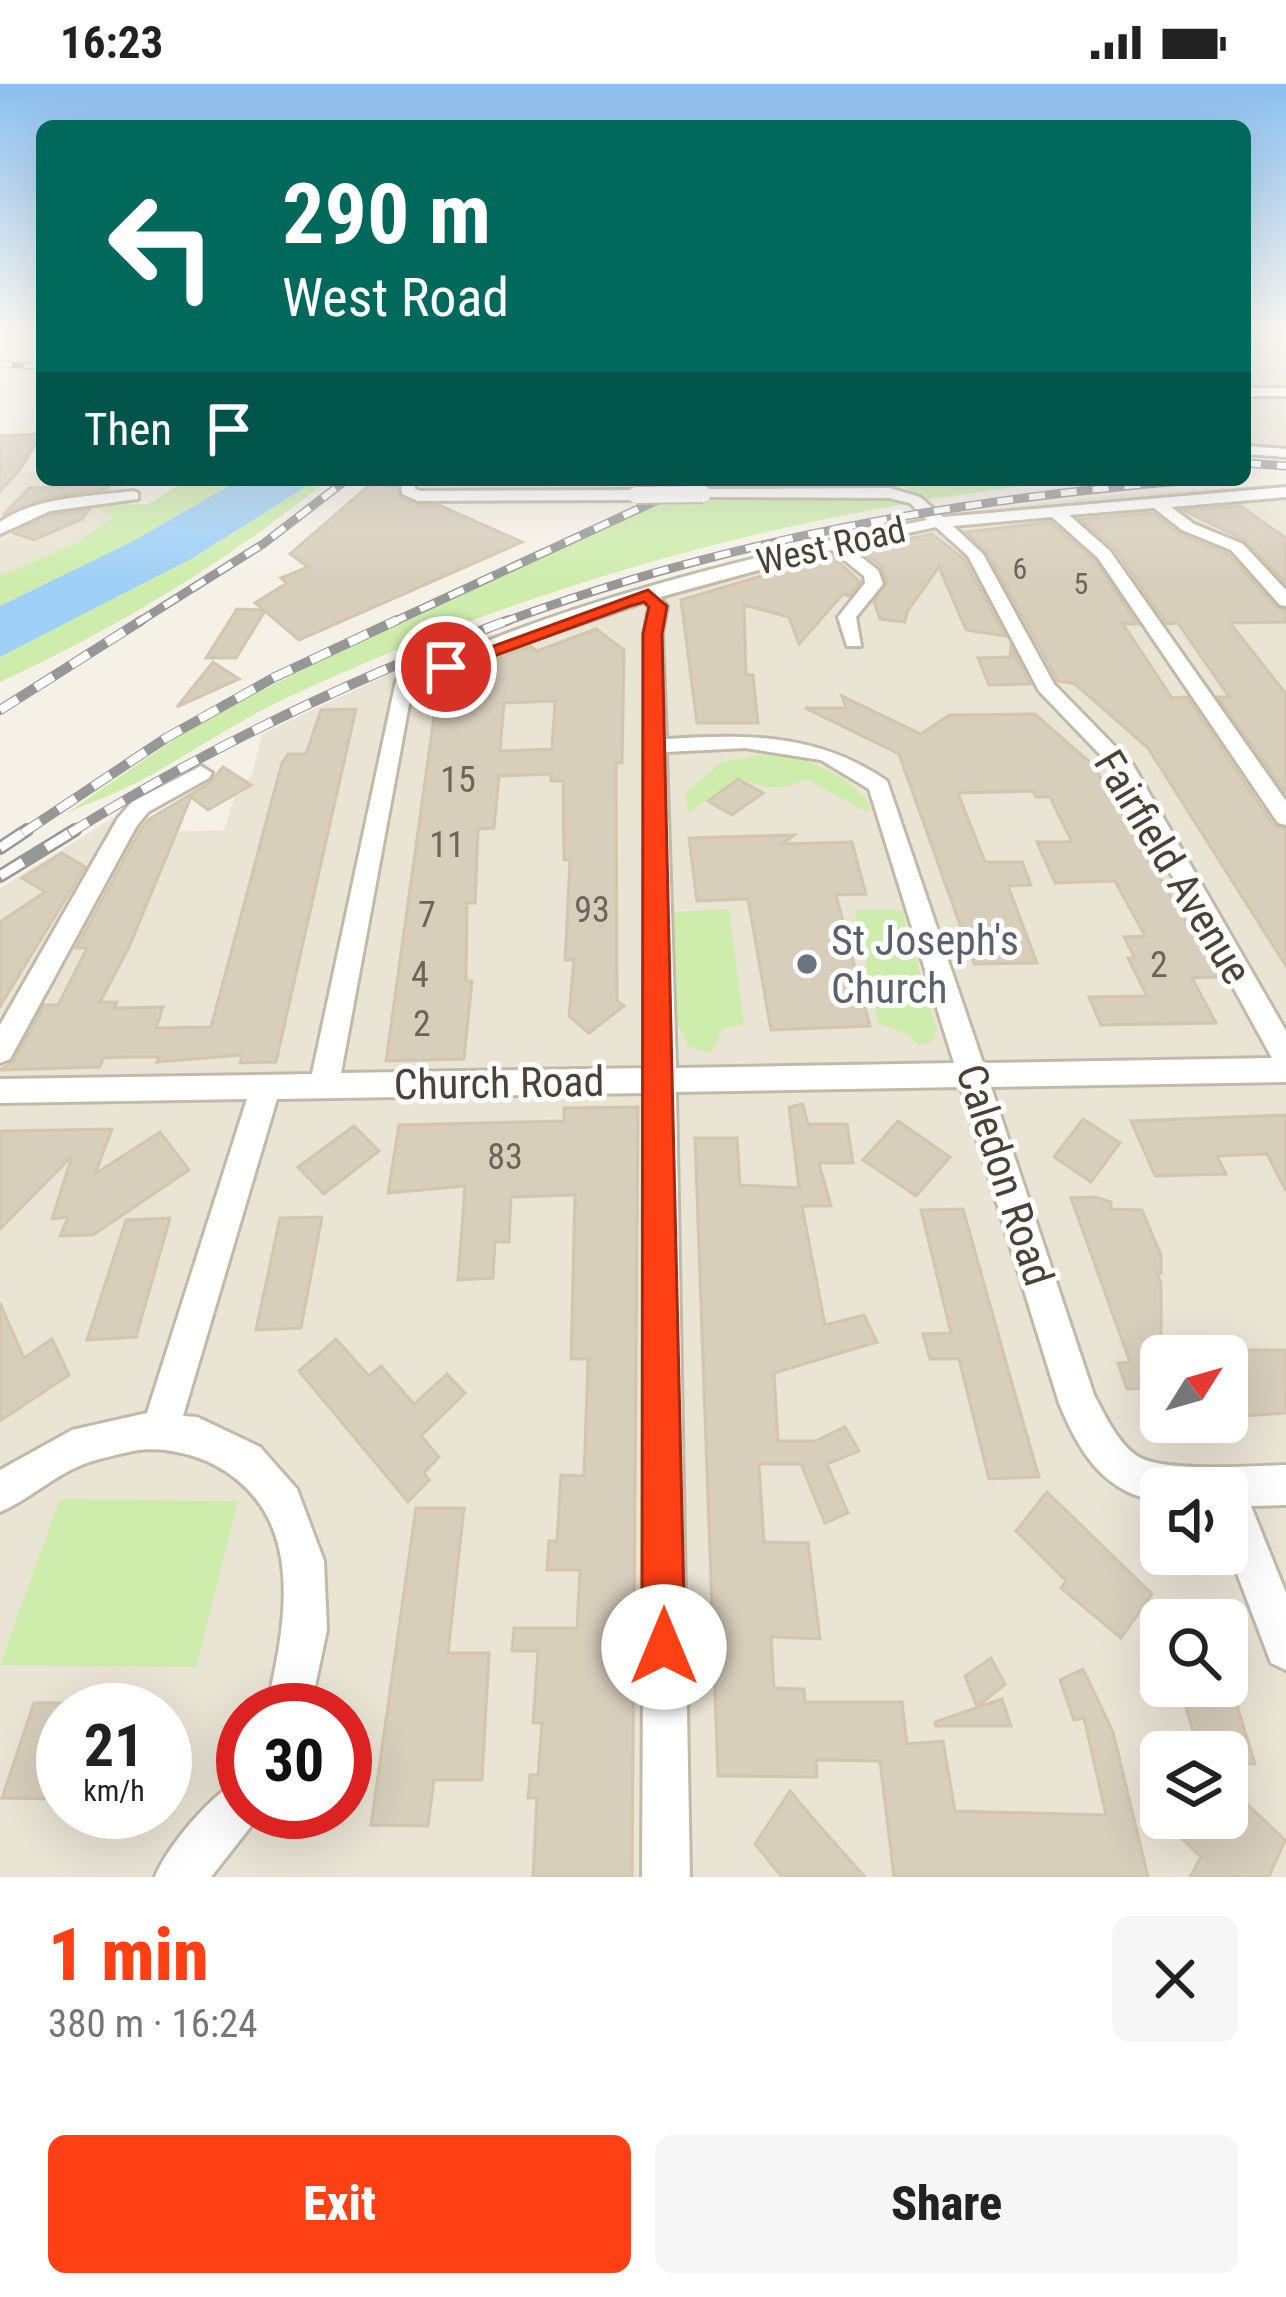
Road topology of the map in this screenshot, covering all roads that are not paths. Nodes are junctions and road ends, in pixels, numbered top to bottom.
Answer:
1 (1251, 450) edge
2 (1286, 453) edge
3 (407, 486) edge
4 (1286, 492) edge
5 (134, 496) dead end
6 (1154, 501) junction
7 (1055, 511) junction
8 (939, 522) junction
9 (3, 523) edge
10 (834, 544) junction
11 (648, 595) junction
12 (1286, 601) edge
13 (854, 642) dead end
14 (656, 746) junction
15 (201, 773) dead end
16 (1286, 818) edge
17 (0, 1051) edge
18 (1286, 1057) edge
19 (1286, 1070) edge
20 (972, 1074) junction
21 (659, 1081) junction
22 (324, 1085) junction
23 (266, 1087) junction
24 (0, 1091) edge
25 (160, 1430) junction
26 (1140, 1478) edge
27 (1286, 1485) edge
28 (1248, 1488) edge
29 (0, 1492) edge
30 (1248, 1550) edge
31 (1286, 1648) edge
32 (295, 1683) edge
33 (216, 1834) edge
34 (179, 1877) edge
35 (666, 1877) edge

1 - 2 street
3 - 8 street, Fairfield Avenue, bridge
4 - 6 street, West Road
5 - 9 street
6 - 7 street, West Road
6 - 12 street
7 - 8 street, West Road
7 - 16 street
8 - 10 street, West Road
8 - 18 street, Fairfield Avenue
10 - 11 street, West Road
10 - 13 street
11 - 14 street
11 - 22 street, West Road
14 - 20 street, Caledon Road
14 - 21 street
15 - 17 street
19 - 20 street, Church Road
20 - 21 street, Church Road
20 - 26 street, Caledon Road
21 - 22 street, Church Road
21 - 35 street
22 - 23 street, Church Road
23 - 24 street, Church Road
23 - 25 street
25 - 29 street
25 - 32 street
27 - 28 street, Caledon Road
30 - 31 street
33 - 34 street

